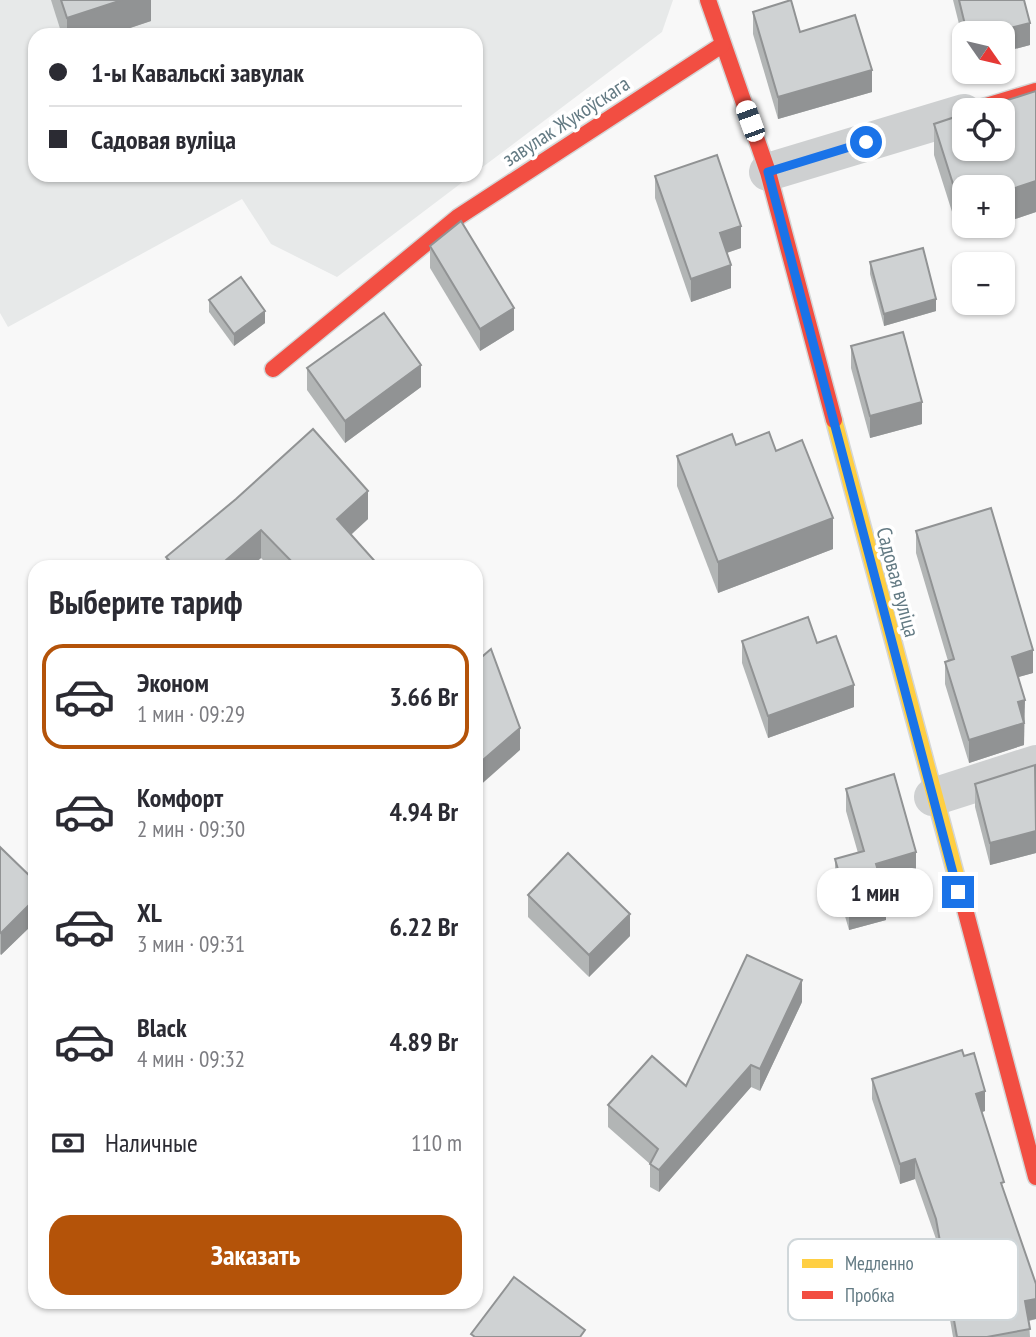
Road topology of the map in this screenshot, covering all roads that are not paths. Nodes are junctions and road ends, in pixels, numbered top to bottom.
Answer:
1 (708, 0) edge
2 (722, 45) junction
3 (1036, 91) edge
4 (1013, 98) edge
5 (952, 117) edge
6 (768, 172) junction
7 (273, 369) dead end
8 (1036, 764) edge
9 (933, 797) junction
10 (1036, 1177) edge

1 - 2 street, Садовая вуліца
2 - 6 street, Садовая вуліца
2 - 7 street, завулак Жукоўскага
3 - 4 street
5 - 6 street
6 - 9 street, Садовая вуліца
8 - 9 street
9 - 10 street, Садовая вуліца

